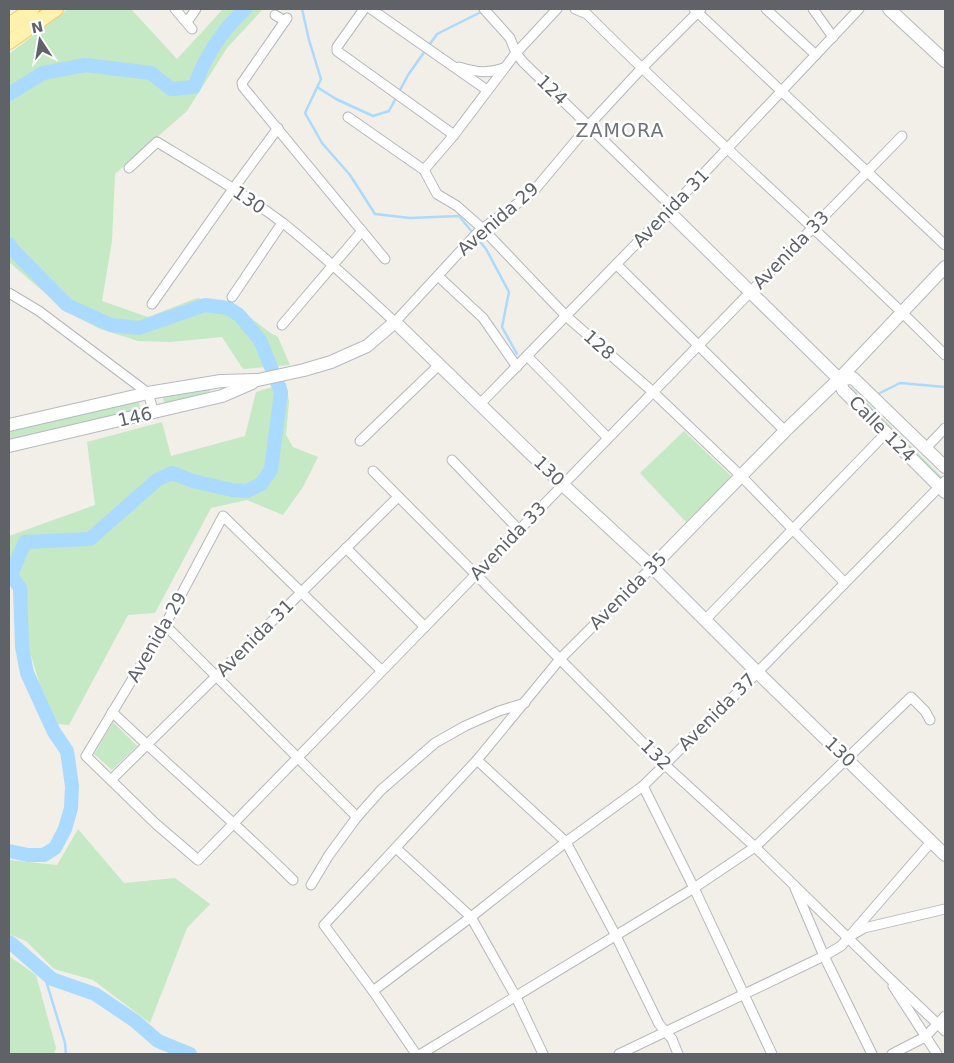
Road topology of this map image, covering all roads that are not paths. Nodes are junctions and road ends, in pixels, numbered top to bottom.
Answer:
1 (32, 9) edge
2 (56, 9) edge
3 (175, 9) edge
4 (196, 9) edge
5 (364, 9) edge
6 (371, 9) edge
7 (557, 9) edge
8 (575, 9) edge
9 (766, 9) edge
10 (813, 9) edge
11 (859, 9) edge
12 (889, 9) edge
13 (698, 10) edge
14 (488, 12) edge
15 (275, 15) dead end
16 (9, 25) edge
17 (833, 37) junction
18 (9, 42) edge
19 (516, 53) junction
20 (816, 55) junction
21 (945, 61) edge
22 (454, 66) junction
23 (504, 68) junction
24 (641, 68) junction
25 (487, 90) junction
26 (782, 90) junction
27 (348, 117) dead end
28 (589, 125) junction
29 (278, 128) junction
30 (454, 135) junction
31 (902, 136) dead end
32 (727, 149) junction
33 (129, 168) dead end
34 (424, 170) junction
35 (867, 172) junction
36 (233, 189) junction
37 (670, 209) junction
38 (282, 223) junction
39 (813, 228) junction
40 (362, 231) junction
41 (478, 233) junction
42 (945, 245) edge
43 (385, 258) dead end
44 (332, 264) junction
45 (616, 264) junction
46 (945, 267) edge
47 (438, 276) junction
48 (750, 292) junction
49 (9, 293) edge
50 (232, 296) dead end
51 (152, 304) dead end
52 (902, 312) junction
53 (566, 316) junction
54 (395, 322) junction
55 (282, 325) dead end
56 (698, 346) junction
57 (945, 355) edge
58 (527, 356) junction
59 (440, 364) junction
60 (516, 367) junction
61 (292, 372) joint
62 (839, 379) junction
63 (258, 380) junction
64 (653, 392) junction
65 (148, 393) junction
66 (480, 404) junction
67 (154, 413) junction
68 (9, 424) edge
69 (945, 428) edge
70 (785, 431) junction
71 (886, 434) junction
72 (608, 438) junction
73 (360, 441) dead end
74 (9, 446) edge
75 (926, 448) junction
76 (452, 460) dead end
77 (945, 467) edge
78 (373, 471) dead end
79 (740, 476) junction
80 (563, 485) junction
81 (943, 487) edge
82 (398, 497) junction
83 (519, 530) junction
84 (794, 530) junction
85 (346, 548) junction
86 (652, 567) junction
87 (476, 574) junction
88 (844, 583) junction
89 (301, 592) junction
90 (705, 620) junction
91 (165, 625) junction
92 (425, 627) junction
93 (560, 659) junction
94 (382, 671) junction
95 (757, 672) junction
96 (216, 676) junction
97 (525, 703) junction
98 (112, 712) junction
99 (930, 720) dead end
100 (146, 745) junction
101 (297, 758) junction
102 (846, 758) junction
103 (476, 760) junction
104 (664, 764) junction
105 (111, 780) junction
106 (643, 786) junction
107 (356, 817) junction
108 (235, 822) junction
109 (566, 842) junction
110 (932, 842) junction
111 (755, 846) junction
112 (396, 848) junction
113 (945, 855) edge
114 (293, 880) dead end
115 (793, 883) junction
116 (311, 886) dead end
117 (694, 888) junction
118 (945, 909) edge
119 (471, 917) junction
120 (616, 936) junction
121 (847, 937) junction
122 (824, 956) junction
123 (886, 975) junction
124 (373, 991) junction
125 (744, 994) junction
126 (516, 997) junction
127 (945, 1016) edge
128 (938, 1024) junction
129 (945, 1031) edge
130 (666, 1032) junction
131 (925, 1037) junction
132 (416, 1054) edge
133 (421, 1054) edge
134 (543, 1054) edge
135 (620, 1054) edge
136 (678, 1054) edge
137 (772, 1054) edge
138 (872, 1054) edge
139 (892, 1054) edge
140 (937, 1054) edge

1 - 16 main road
2 - 18 main road
3 - 4 street
5 - 30 street
6 - 22 street
7 - 19 street
8 - 24 street
9 - 20 street
10 - 17 street
11 - 17 street, Avenida 31
12 - 21 street
13 - 24 street, Avenida 29
13 - 26 street
14 - 19 street, 124
15 - 29 street
17 - 20 street, Avenida 31
19 - 23 street
19 - 28 street, 124
20 - 26 street, Avenida 31
22 - 23 street
22 - 25 street
23 - 25 street
24 - 28 street, Avenida 29
24 - 32 street
25 - 30 street
26 - 32 street, Avenida 31
26 - 35 street
27 - 34 street, 128
28 - 37 street, 124
28 - 41 street, Avenida 29
29 - 36 street
29 - 40 street
30 - 34 street
31 - 35 street, Avenida 33
32 - 37 street, Avenida 31
32 - 39 street
33 - 36 street, 130
34 - 41 street, 128
35 - 39 street, Avenida 33
35 - 42 street
36 - 38 street, 130
36 - 51 street
37 - 45 street, Avenida 31
37 - 48 street, 124
38 - 44 street, 130
38 - 50 street
39 - 48 street, Avenida 33
39 - 52 street
40 - 43 street
40 - 44 street
41 - 47 street, Avenida 29
41 - 53 street, 128
44 - 54 street, 130
44 - 55 street
45 - 53 street, Avenida 31
45 - 56 street
46 - 52 street, Avenida 35
47 - 54 street, Avenida 29
47 - 60 street
48 - 56 street, Avenida 33
48 - 62 street, 124
49 - 65 street
52 - 57 street
52 - 62 street, Avenida 35
53 - 58 street, Avenida 31
53 - 64 street, 128
54 - 59 street, 130
54 - 61 street, Avenida 29
56 - 64 street, Avenida 33
56 - 70 street
58 - 60 street, Avenida 31
58 - 72 street
59 - 66 street, 130
59 - 73 street
60 - 66 street, Avenida 31
61 - 63 street, 146
62 - 70 street, Avenida 35
62 - 71 street, Calle 124
62 - 75 street, Calle 124
63 - 65 street, 146
63 - 67 street, 146
64 - 72 street, Avenida 33
64 - 79 street, 128
65 - 67 street
65 - 68 street, 146
66 - 80 street, 130
67 - 74 street, 146
69 - 75 street
70 - 79 street, Avenida 35
71 - 81 street, Calle 124
71 - 84 street
72 - 80 street, Avenida 33
75 - 77 street, Calle 124
76 - 83 street
78 - 82 street, 132
79 - 84 street, 128
79 - 86 street, Avenida 35
80 - 83 street, Avenida 33
80 - 86 street, 130
81 - 88 street, Avenida 37
82 - 85 street, Avenida 31
82 - 87 street, 132
83 - 87 street, Avenida 33
84 - 88 street, 128
84 - 90 street
85 - 89 street, Avenida 31
85 - 92 street
86 - 90 street, 130
86 - 93 street, Avenida 35
87 - 92 street, Avenida 33
87 - 93 street, 132
88 - 95 street, Avenida 37
89 - 91 street, Avenida 29
89 - 94 street
89 - 96 street, Avenida 31
90 - 95 street, 130
91 - 96 street
91 - 98 street, Avenida 29
92 - 94 street, Avenida 33
93 - 97 street, Avenida 35
93 - 104 street, 132
94 - 101 street, Avenida 33
95 - 102 street, 130
95 - 104 street, Avenida 37
96 - 100 street, Avenida 31
96 - 101 street
97 - 103 street, Avenida 35
97 - 107 street
98 - 100 street
98 - 105 street, Avenida 29
99 - 102 street
100 - 105 street, Avenida 31
100 - 108 street
101 - 107 street
101 - 108 street, Avenida 33
102 - 110 street, 130
102 - 111 street
103 - 109 street
103 - 112 street, Avenida 35
104 - 106 street, Avenida 37
104 - 111 street, 132
105 - 108 street, Avenida 33
106 - 109 street, Avenida 37
106 - 117 street
107 - 116 street
108 - 114 street
109 - 119 street, Avenida 37
109 - 120 street
110 - 113 street, 130
110 - 121 street
111 - 115 street, 132
111 - 117 street
112 - 119 street
112 - 124 street, Avenida 35
115 - 121 street, 132
115 - 122 street
117 - 120 street
117 - 125 street
118 - 121 street
119 - 124 street, Avenida 37
119 - 126 street
120 - 126 street
120 - 130 street
121 - 122 street
121 - 123 street, 132
122 - 125 street
122 - 138 street
123 - 128 street, 132
123 - 131 street
124 - 132 street
125 - 130 street
125 - 137 street
126 - 133 street
126 - 134 street
127 - 128 street
128 - 129 street, 132
128 - 131 street
130 - 135 street
130 - 136 street
131 - 139 street
131 - 140 street

